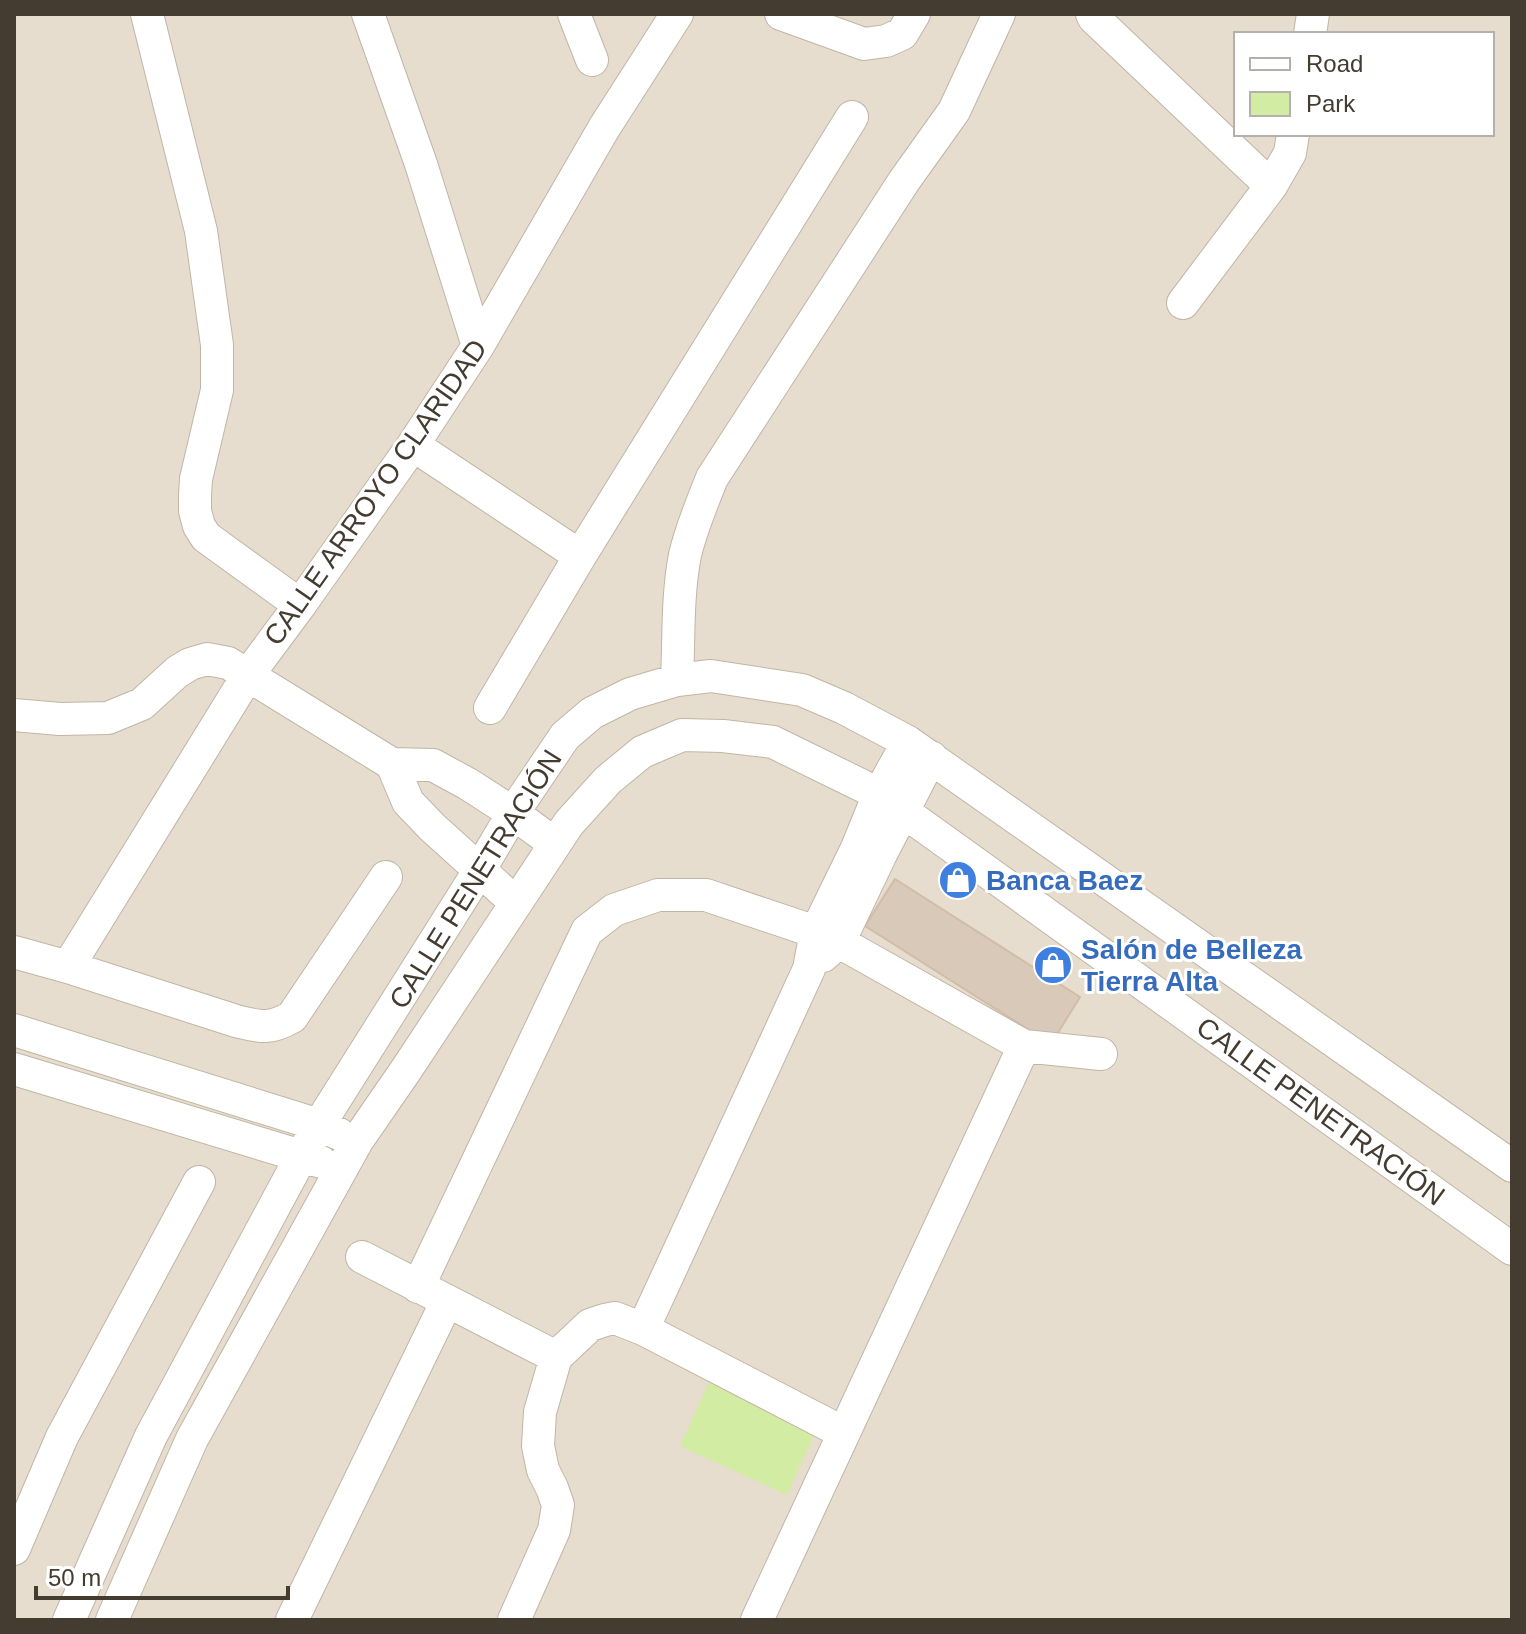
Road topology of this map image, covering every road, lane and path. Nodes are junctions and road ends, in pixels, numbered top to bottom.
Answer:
1 (147, 14) edge
2 (368, 14) edge
3 (574, 14) edge
4 (677, 14) edge
5 (781, 14) edge
6 (914, 14) edge
7 (999, 14) edge
8 (1092, 14) edge
9 (592, 60) dead end
10 (852, 117) dead end
11 (1293, 136) edge
12 (1271, 186) junction
13 (1183, 303) dead end
14 (478, 346) junction
15 (413, 445) junction
16 (580, 556) junction
17 (300, 605) junction
18 (248, 675) junction
19 (677, 680) junction
20 (490, 708) dead end
21 (14, 715) edge
22 (920, 750) junction
23 (392, 764) junction
24 (891, 802) junction
25 (513, 813) junction
26 (555, 844) junction
27 (479, 871) junction
28 (386, 877) dead end
29 (516, 903) junction
30 (827, 937) junction
31 (14, 952) edge
32 (68, 967) junction
33 (14, 1030) edge
34 (1024, 1046) junction
35 (1101, 1054) dead end
36 (14, 1069) edge
37 (319, 1125) junction
38 (302, 1155) junction
39 (348, 1155) junction
40 (1512, 1166) edge
41 (199, 1182) dead end
42 (1512, 1249) edge
43 (362, 1257) dead end
44 (418, 1287) junction
45 (447, 1301) junction
46 (643, 1329) junction
47 (556, 1357) junction
48 (844, 1433) junction
49 (14, 1548) edge
50 (69, 1620) edge
51 (112, 1620) edge
52 (292, 1620) edge
53 (514, 1620) edge
54 (757, 1620) edge

1 - 17 street
2 - 14 street
3 - 9 street
4 - 14 street, CALLE ARROYO CLARIDAD
5 - 6 street
7 - 19 street
8 - 12 street
10 - 16 street
11 - 12 street
12 - 13 street
14 - 15 street, CALLE ARROYO CLARIDAD
15 - 16 street
15 - 17 street, CALLE ARROYO CLARIDAD
16 - 20 street
17 - 18 street, CALLE ARROYO CLARIDAD
18 - 21 street
18 - 23 street
18 - 32 street, CALLE ARROYO CLARIDAD
19 - 22 street, CALLE PENETRACIÓN
19 - 25 street, CALLE PENETRACIÓN
22 - 24 street
22 - 40 street, CALLE PENETRACIÓN
23 - 25 street
23 - 27 street
24 - 26 street, CALLE PENETRACIÓN
24 - 30 street
24 - 42 street, CALLE PENETRACIÓN
25 - 26 street
25 - 27 street, CALLE PENETRACIÓN
26 - 29 street, CALLE PENETRACIÓN
27 - 29 street
27 - 37 street, CALLE PENETRACIÓN
28 - 32 street
29 - 39 street, CALLE PENETRACIÓN
30 - 34 street
30 - 44 street
30 - 46 street
31 - 32 street
33 - 37 street
34 - 35 street
34 - 48 street
36 - 38 street
37 - 38 street, CALLE PENETRACIÓN
37 - 39 street
38 - 39 street
38 - 50 street, CALLE PENETRACIÓN
39 - 51 street, CALLE PENETRACIÓN
41 - 49 street
43 - 44 street
44 - 45 street
45 - 47 street
45 - 52 street
46 - 47 street
46 - 48 street
47 - 53 street
48 - 54 street

